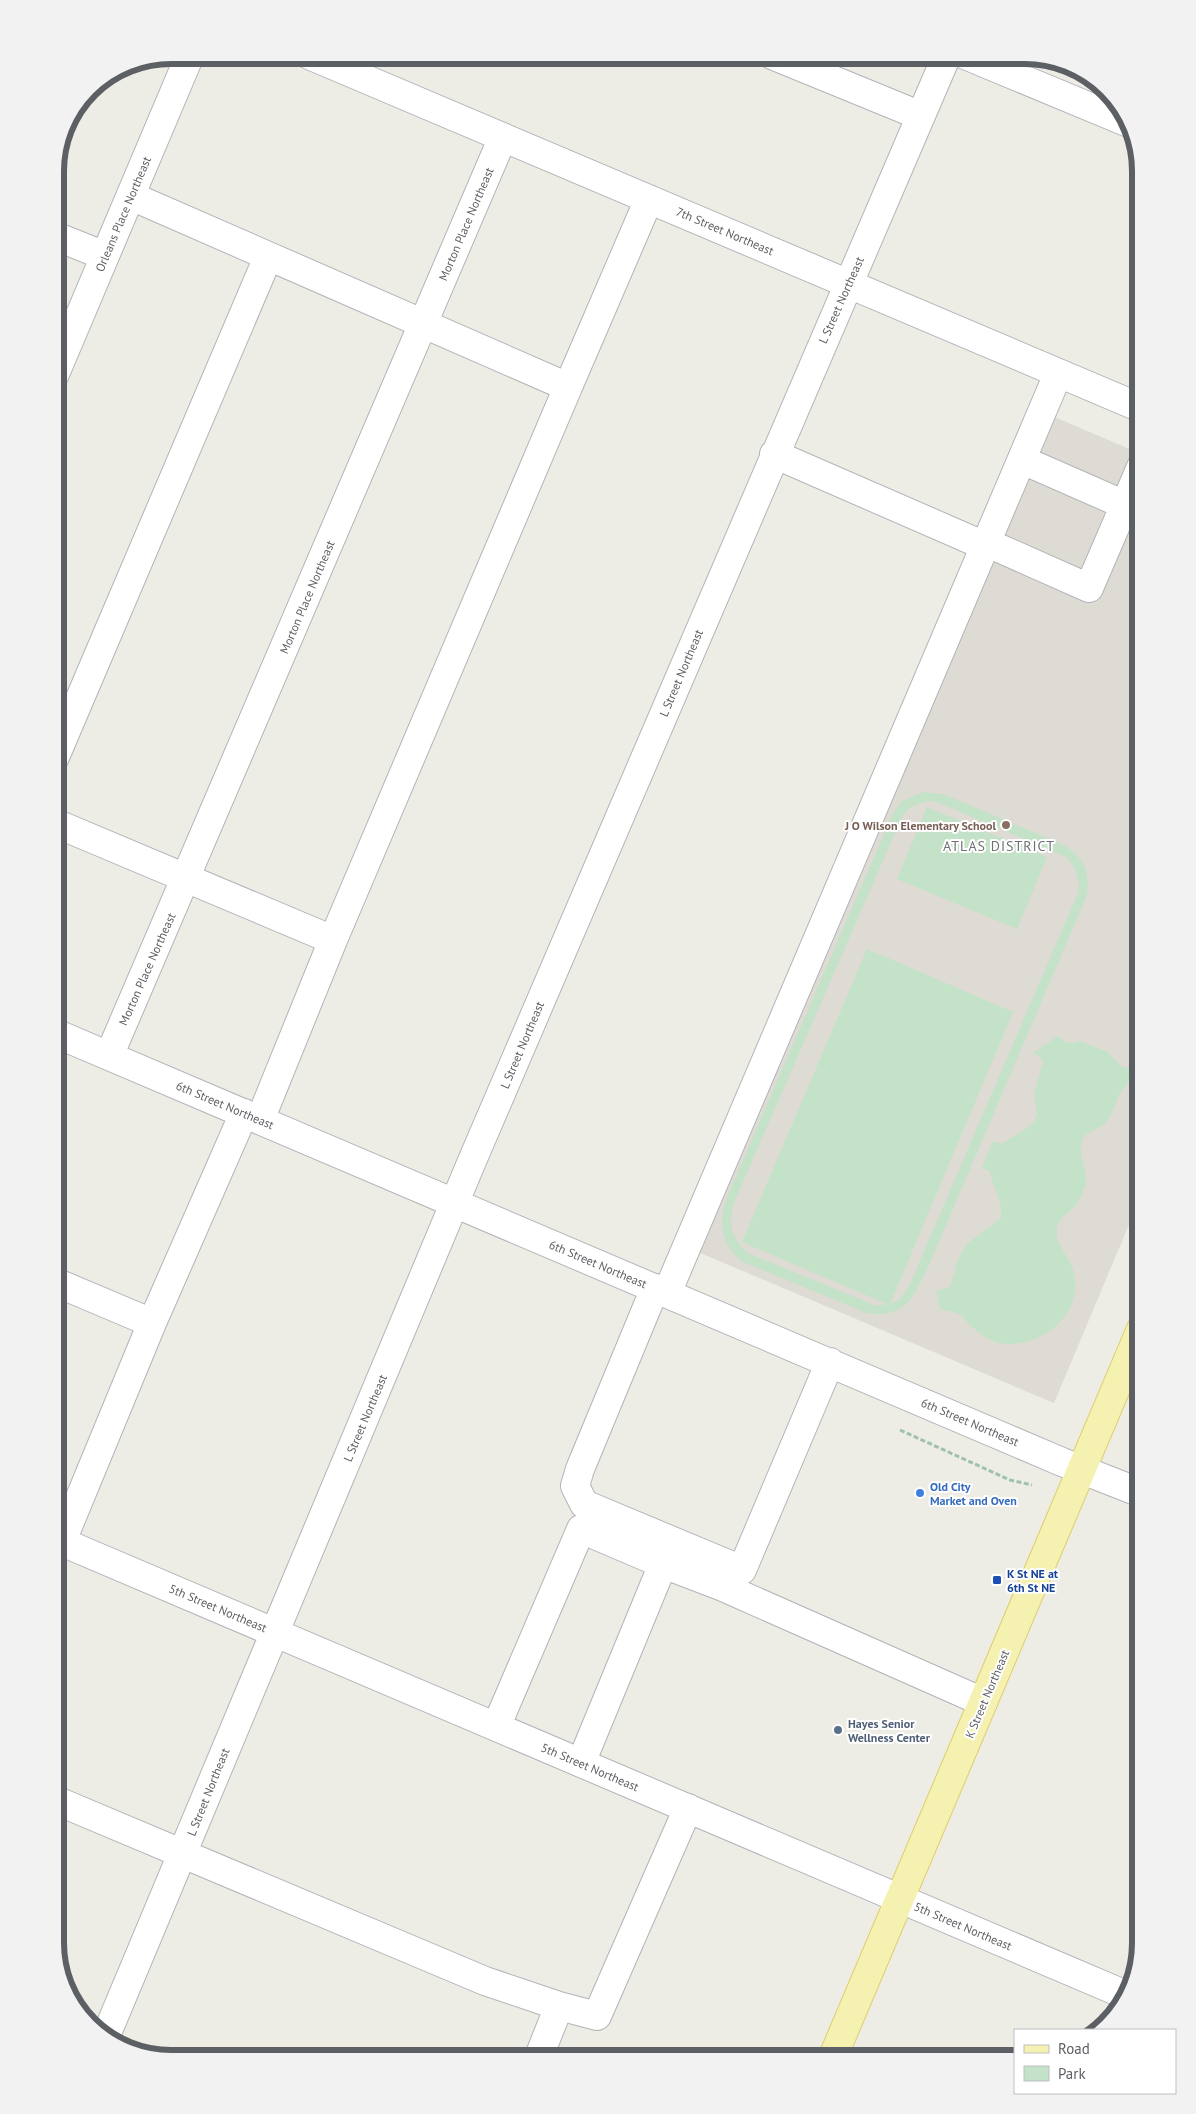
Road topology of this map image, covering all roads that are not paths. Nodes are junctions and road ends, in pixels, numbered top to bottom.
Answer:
1 (186, 64) edge
2 (330, 64) edge
3 (794, 64) edge
4 (943, 64) edge
5 (987, 64) edge
6 (921, 116) junction
7 (1119, 119) edge
8 (504, 137) junction
9 (130, 196) junction
10 (649, 199) junction
11 (64, 240) edge
12 (105, 256) junction
13 (268, 257) junction
14 (848, 284) junction
15 (424, 323) junction
16 (64, 353) edge
17 (1058, 374) junction
18 (568, 387) junction
19 (1132, 404) edge
20 (774, 454) junction
21 (1036, 466) dead end
22 (1132, 488) edge
23 (1125, 505) junction
24 (993, 548) junction
25 (64, 736) edge
26 (64, 827) edge
27 (186, 878) junction
28 (333, 940) junction
29 (64, 1037) edge
30 (109, 1056) junction
31 (252, 1116) junction
32 (456, 1204) junction
33 (64, 1286) edge
34 (661, 1291) junction
35 (152, 1323) junction
36 (1132, 1351) edge
37 (830, 1362) junction
38 (1082, 1470) junction
39 (1132, 1489) edge
40 (64, 1526) edge
41 (64, 1543) edge
42 (663, 1564) junction
43 (274, 1633) junction
44 (983, 1702) junction
45 (496, 1727) junction
46 (581, 1763) junction
47 (64, 1804) edge
48 (688, 1808) junction
49 (183, 1853) junction
50 (900, 1899) junction
51 (1121, 1992) edge
52 (559, 2006) junction
53 (108, 2030) edge
54 (542, 2050) edge
55 (836, 2050) edge

1 - 9 street, Orleans Place Northeast
2 - 8 street, 7th Street Northeast
3 - 6 street
4 - 6 street, L Street Northeast
5 - 7 street
6 - 14 street, L Street Northeast
8 - 10 street, 7th Street Northeast
8 - 15 street, Morton Place Northeast
9 - 12 street, Orleans Place Northeast
9 - 13 street
10 - 14 street, 7th Street Northeast
10 - 18 street
11 - 12 street
12 - 16 street, Orleans Place Northeast
13 - 15 street
13 - 25 street
14 - 17 street, 7th Street Northeast
14 - 20 street, L Street Northeast
15 - 18 street
15 - 27 street, Morton Place Northeast
17 - 19 street, 7th Street Northeast
17 - 24 street
18 - 28 street
20 - 24 street
20 - 32 street, L Street Northeast
21 - 23 street
22 - 23 street
23 - 24 street
24 - 34 street
26 - 27 street
27 - 28 street
27 - 30 street, Morton Place Northeast
28 - 31 street
29 - 30 street, 6th Street Northeast
30 - 31 street, 6th Street Northeast
31 - 32 street, 6th Street Northeast
31 - 35 street
32 - 34 street, 6th Street Northeast
32 - 43 street, L Street Northeast
33 - 35 street
34 - 37 street, 6th Street Northeast
34 - 37 street
35 - 40 street
36 - 38 main road, K Street Northeast
37 - 38 street, 6th Street Northeast
38 - 39 street, 6th Street Northeast
38 - 44 main road, K Street Northeast
41 - 43 street, 5th Street Northeast
42 - 44 street
42 - 45 street
42 - 46 street
43 - 45 street, 5th Street Northeast
43 - 49 street, L Street Northeast
44 - 50 main road, K Street Northeast
45 - 46 street, 5th Street Northeast
46 - 48 street, 5th Street Northeast
47 - 49 street
48 - 50 street, 5th Street Northeast
48 - 52 street
49 - 52 street
49 - 53 street, L Street Northeast
50 - 51 street, 5th Street Northeast
50 - 55 main road, K Street Northeast
52 - 54 street

